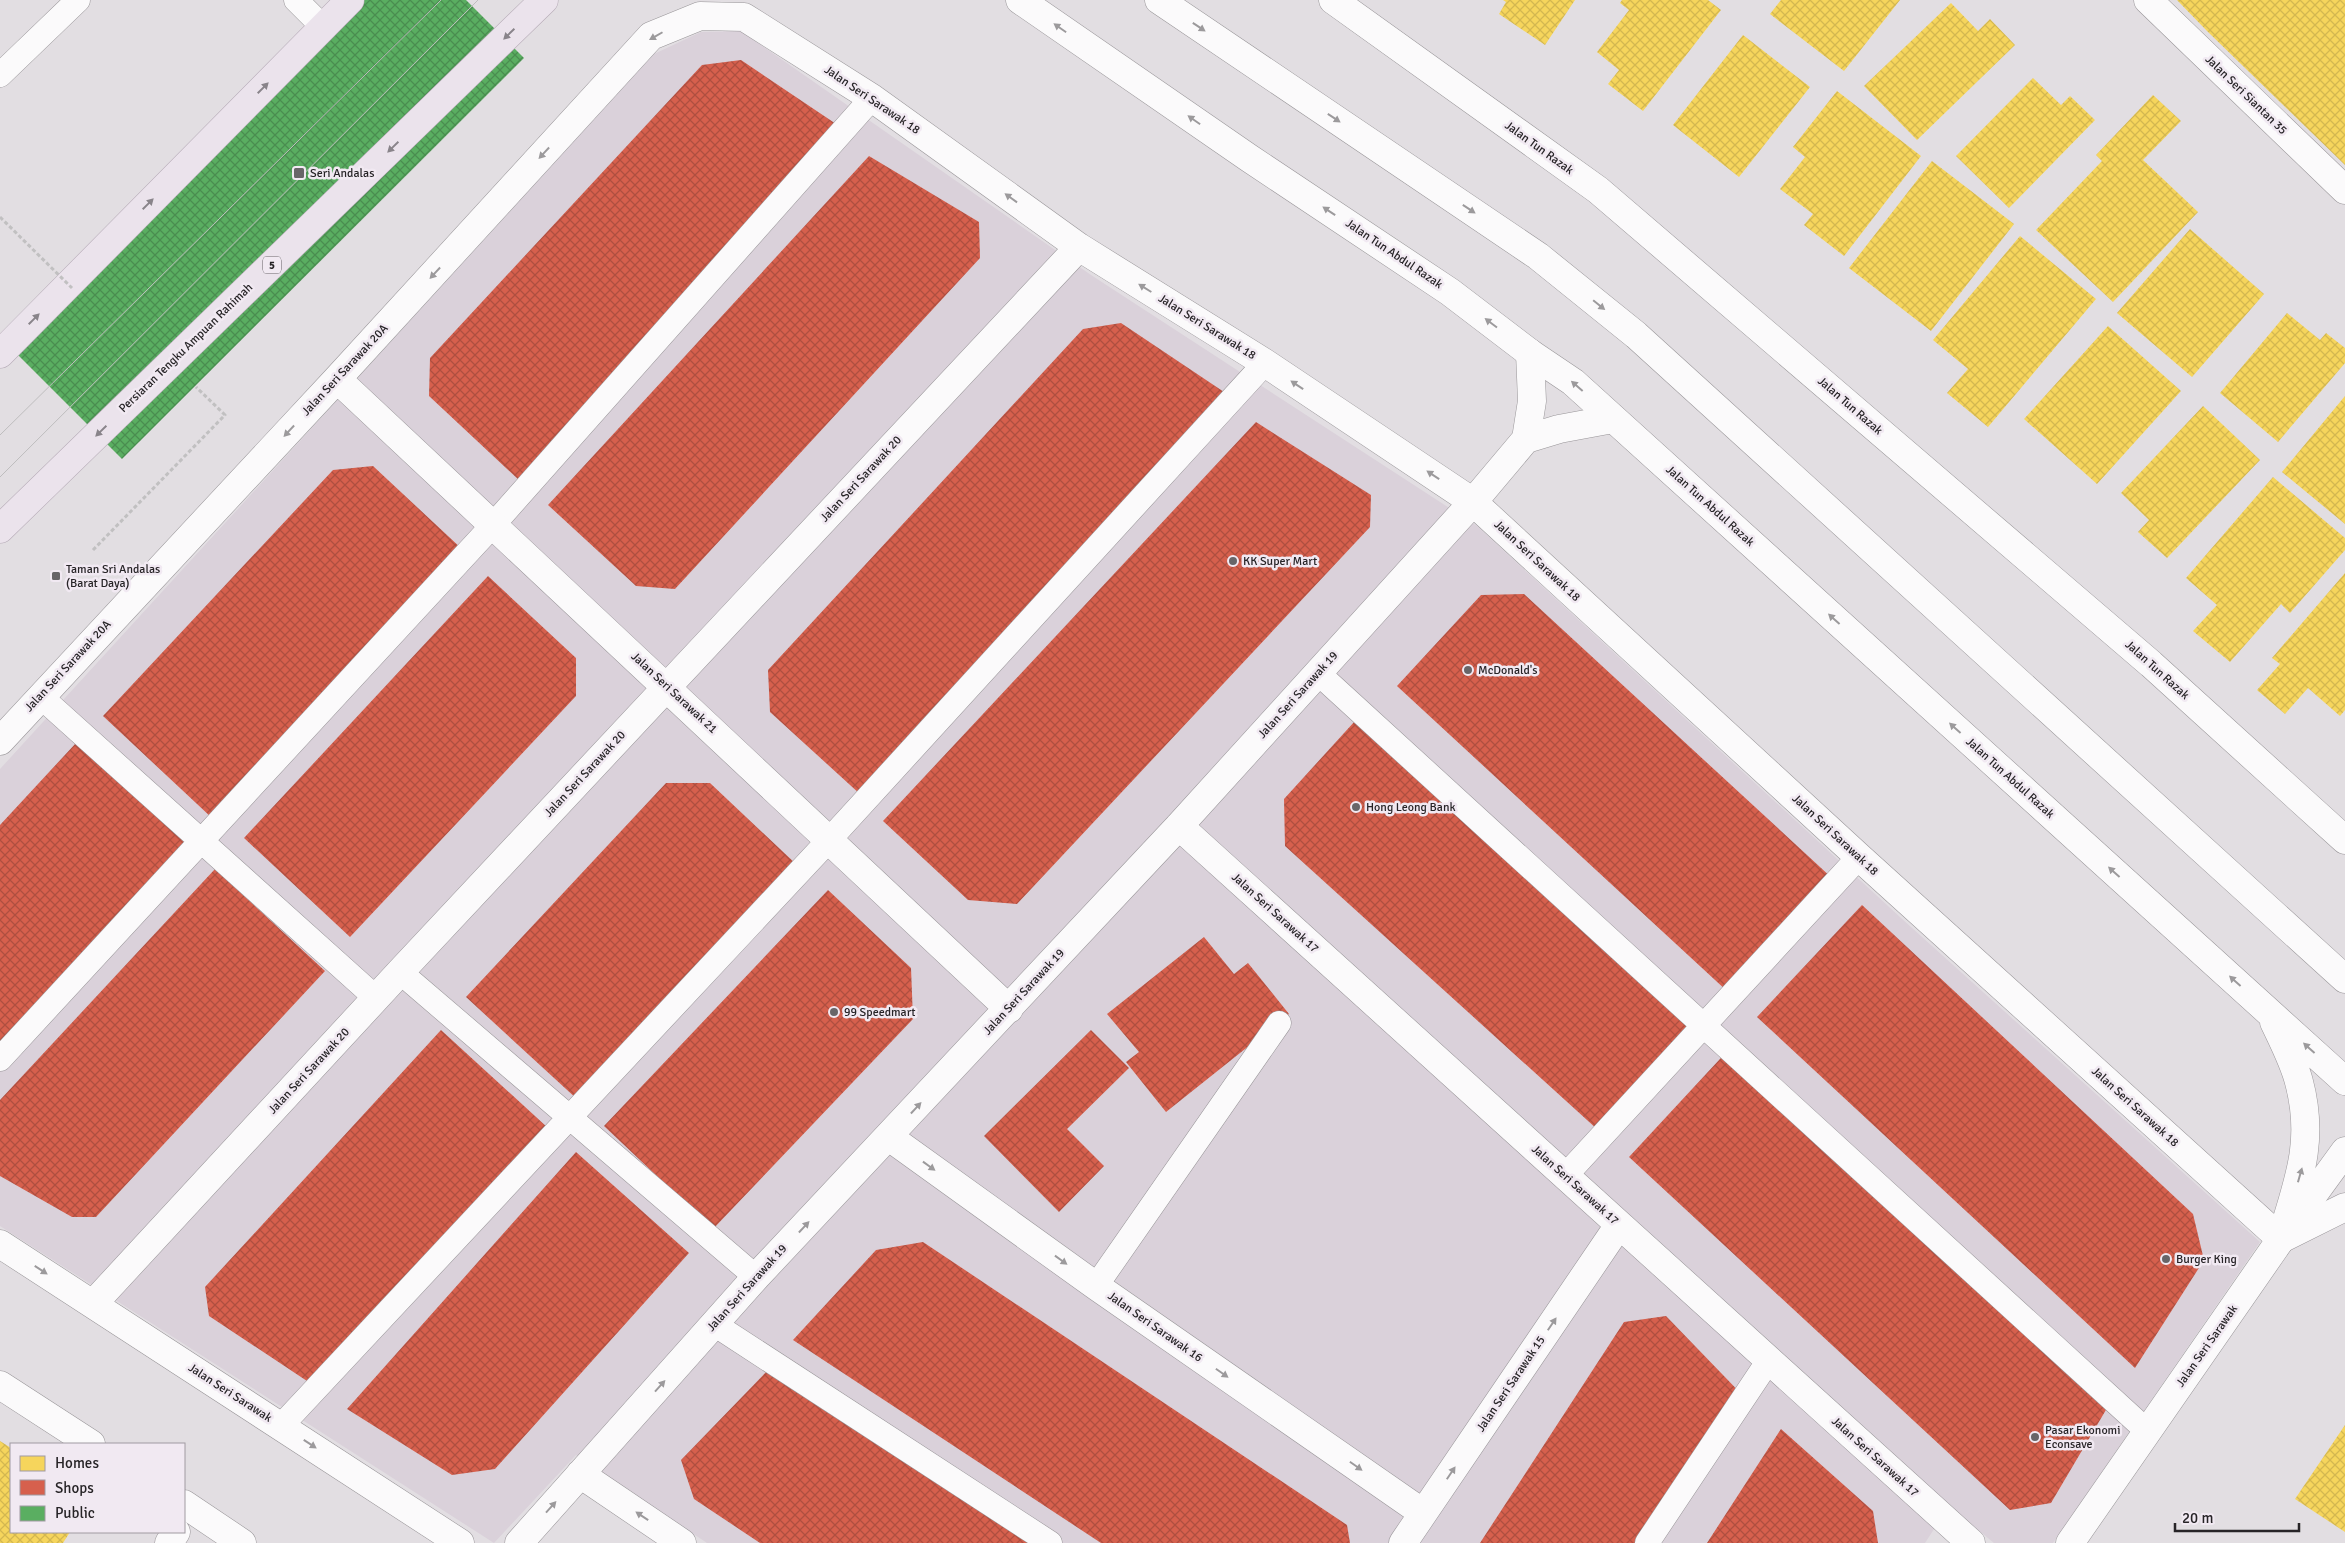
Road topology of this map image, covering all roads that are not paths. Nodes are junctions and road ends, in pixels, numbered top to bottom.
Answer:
1 (78, 0) edge
2 (296, 0) edge
3 (350, 0) edge
4 (544, 0) edge
5 (1020, 0) edge
6 (1159, 0) edge
7 (1333, 0) edge
8 (2148, 0) edge
9 (700, 16) joint
10 (323, 27) junction
11 (0, 75) edge
12 (872, 98) junction
13 (2345, 190) edge
14 (1079, 247) junction
15 (1530, 353) junction
16 (0, 354) edge
17 (1265, 363) junction
18 (337, 380) junction
19 (1613, 419) junction
20 (1526, 439) junction
21 (1473, 502) junction
22 (493, 524) junction
23 (0, 529) edge
24 (1318, 673) junction
25 (666, 687) junction
26 (40, 696) junction
27 (0, 741) edge
28 (1179, 826) junction
29 (830, 839) junction
30 (2345, 840) edge
31 (202, 842) junction
32 (1859, 857) junction
33 (400, 972) junction
34 (2345, 978) edge
35 (376, 998) junction
36 (1009, 1009) junction
37 (2271, 1014) junction
38 (1280, 1023) dead end
39 (1704, 1026) junction
40 (0, 1059) edge
41 (2345, 1081) edge
42 (570, 1118) junction
43 (889, 1137) junction
44 (2345, 1151) edge
45 (1565, 1176) junction
46 (2345, 1207) edge
47 (1619, 1225) junction
48 (2281, 1239) junction
49 (0, 1244) edge
50 (756, 1277) junction
51 (1096, 1286) junction
52 (93, 1304) junction
53 (714, 1324) junction
54 (1769, 1360) junction
55 (0, 1385) edge
56 (281, 1426) junction
57 (2148, 1431) junction
58 (89, 1443) edge
59 (580, 1474) junction
60 (186, 1511) edge
61 (1423, 1513) junction
62 (1959, 1539) edge
63 (242, 1543) edge
64 (460, 1543) edge
65 (519, 1543) edge
66 (682, 1543) edge
67 (1050, 1543) edge
68 (1403, 1543) edge
69 (1647, 1543) edge
70 (2070, 1543) edge

1 - 11 lane
2 - 10 lane
3 - 10 highway
4 -> 23 highway, Persiaran Tengku Ampuan Rahimah / 5
15 -> 5 street, Jalan Tun Abdul Razak
6 -> 34 street
7 - 30 street, Jalan Tun Razak
8 - 13 street, Jalan Seri Siantan 35
9 - 12 street, Jalan Seri Sarawak 18
9 -> 18 street, Jalan Seri Sarawak 20A
16 -> 10 highway
14 -> 12 street, Jalan Seri Sarawak 18
12 - 22 lane
17 -> 14 street, Jalan Seri Sarawak 18
14 - 25 street, Jalan Seri Sarawak 20
19 -> 15 street, Jalan Tun Abdul Razak
15 - 20 street
21 -> 17 street, Jalan Seri Sarawak 18
17 - 29 lane
18 - 22 street, Jalan Seri Sarawak 21
18 -> 26 street, Jalan Seri Sarawak 20A
19 - 20 street
37 -> 19 street, Jalan Tun Abdul Razak
20 - 21 street, Jalan Seri Sarawak 19
21 - 24 street, Jalan Seri Sarawak 19
21 - 32 street, Jalan Seri Sarawak 18
22 - 25 street, Jalan Seri Sarawak 21
22 - 31 lane
24 - 28 street, Jalan Seri Sarawak 19
24 - 39 lane
25 - 29 street, Jalan Seri Sarawak 21
25 - 33 street, Jalan Seri Sarawak 20
26 - 27 street, Jalan Seri Sarawak 20A
26 - 31 lane
28 - 36 street, Jalan Seri Sarawak 19
28 - 45 street, Jalan Seri Sarawak 17
29 - 36 street, Jalan Seri Sarawak 21
29 - 42 lane
31 - 35 lane
31 - 40 lane
32 - 39 lane
32 - 48 street, Jalan Seri Sarawak 18
33 - 35 street, Jalan Seri Sarawak 20
33 - 42 lane
35 - 52 street, Jalan Seri Sarawak 20
43 -> 36 street, Jalan Seri Sarawak 19
41 -> 37 street, Jalan Tun Abdul Razak
48 -> 37 street
38 - 51 lane
39 - 45 lane
39 - 57 lane
42 - 50 lane
42 - 56 lane
50 -> 43 street, Jalan Seri Sarawak 19
43 -> 51 street, Jalan Seri Sarawak 16
44 - 48 street, Jalan Seri Sarawak
45 - 47 street, Jalan Seri Sarawak 17
46 - 48 street
47 - 54 street, Jalan Seri Sarawak 17
61 -> 47 street, Jalan Seri Sarawak 15
48 - 57 street, Jalan Seri Sarawak
49 -> 52 street, Jalan Seri Sarawak
50 - 53 street, Jalan Seri Sarawak 19
51 -> 61 street, Jalan Seri Sarawak 16
52 - 56 street, Jalan Seri Sarawak
59 -> 53 street, Jalan Seri Sarawak 19
53 - 67 lane
54 - 62 street, Jalan Seri Sarawak 17
54 - 69 lane
55 - 58 street
56 -> 64 street, Jalan Seri Sarawak
57 - 70 street, Jalan Seri Sarawak
65 -> 59 street, Jalan Seri Sarawak 19
66 -> 59 street
60 - 63 street
61 - 68 street, Jalan Seri Sarawak 15

